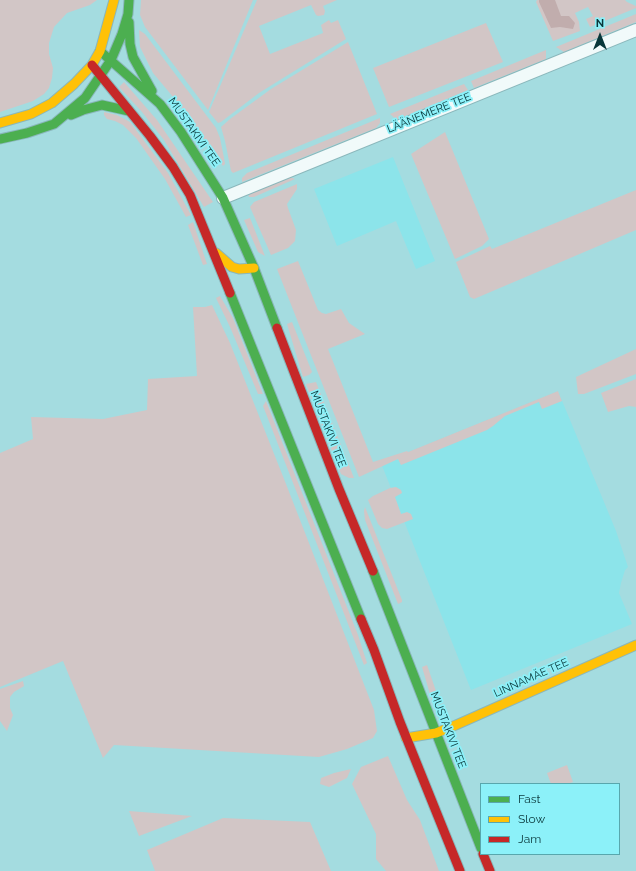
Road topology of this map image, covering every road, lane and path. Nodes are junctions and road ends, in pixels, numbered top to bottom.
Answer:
1 (114, 0) edge
2 (130, 0) edge
3 (128, 14) junction
4 (636, 30) edge
5 (100, 51) junction
6 (110, 60) junction
7 (92, 65) junction
8 (100, 77) junction
9 (160, 104) junction
10 (129, 111) junction
11 (0, 123) edge
12 (54, 124) junction
13 (0, 139) edge
14 (223, 198) junction
15 (214, 251) junction
16 (254, 268) junction
17 (636, 645) edge
18 (436, 733) junction
19 (406, 738) junction
20 (480, 845) edge
21 (483, 855) edge
22 (460, 871) edge
23 (490, 871) edge

1 - 5 main road
2 - 3 main road
3 - 6 main road
3 - 9 main road
4 - 14 street, LÄÄNEMERE TEE
5 - 6 main road, MUSTAKIVI TEE
5 - 7 main road
6 - 8 main road
6 - 9 main road, MUSTAKIVI TEE
7 - 8 main road
7 - 11 main road
8 - 10 main road
8 - 12 main road
9 - 14 main road, MUSTAKIVI TEE
10 - 12 main road
10 - 15 main road
12 - 13 main road
14 - 16 main road, MUSTAKIVI TEE
15 - 16 main road
15 - 19 main road
16 - 18 main road, MUSTAKIVI TEE
17 - 18 main road, LINNAMÄE TEE
18 - 19 main road, LINNAMÄE TEE
18 - 20 main road, MUSTAKIVI TEE
19 - 22 main road
21 - 23 main road

